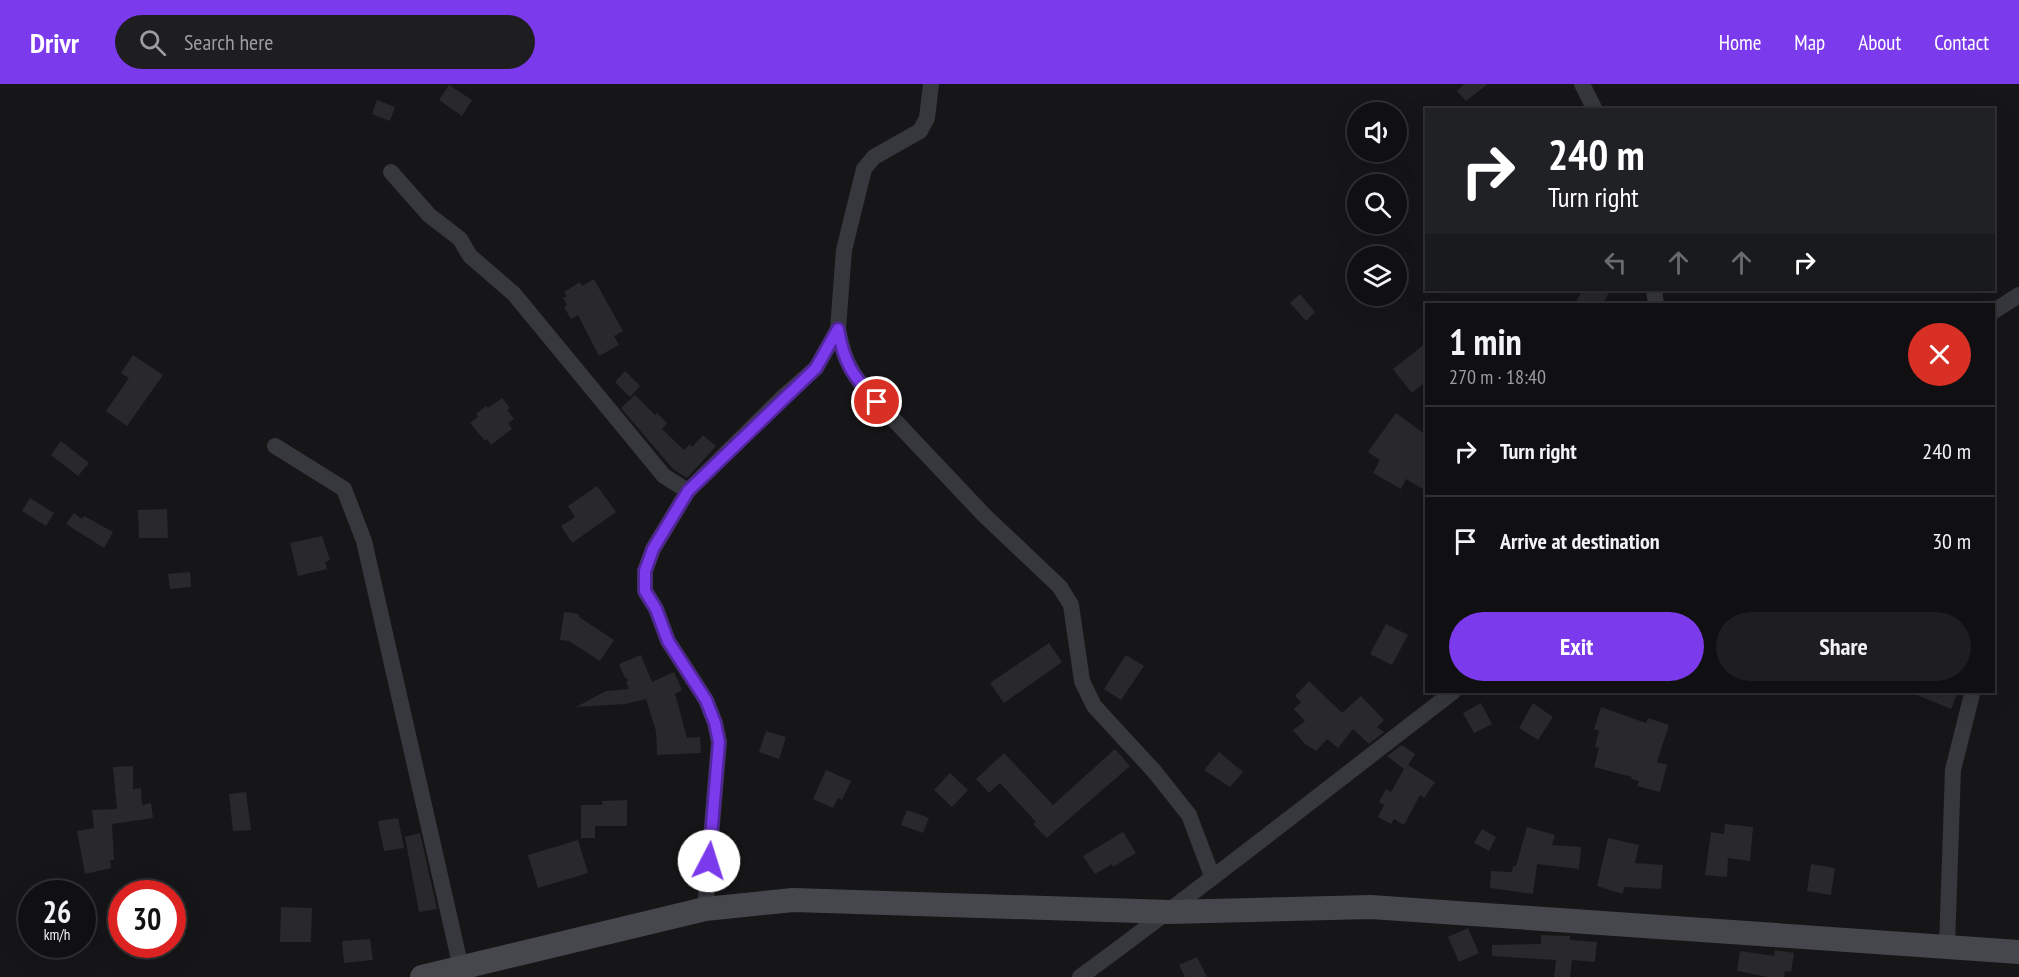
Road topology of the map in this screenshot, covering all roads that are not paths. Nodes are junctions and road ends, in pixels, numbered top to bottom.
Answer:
1 (931, 84) edge
2 (1582, 84) edge
3 (1594, 108) edge
4 (391, 172) dead end
5 (2019, 296) edge
6 (1995, 310) edge
7 (838, 329) junction
8 (275, 446) dead end
9 (688, 491) junction
10 (1453, 693) edge
11 (1972, 694) dead end
12 (1212, 876) junction
13 (705, 909) junction
14 (1169, 912) junction
15 (1947, 946) junction
16 (2019, 951) edge
17 (461, 968) junction
18 (422, 977) edge
19 (1080, 977) edge

1 - 7 street
2 - 3 street
4 - 9 street
5 - 6 street
7 - 9 street
7 - 12 street
8 - 17 street
9 - 13 street
10 - 12 street
11 - 15 street
12 - 14 street
13 - 14 street
13 - 17 street
14 - 15 street
14 - 19 street
15 - 16 street
17 - 18 street

